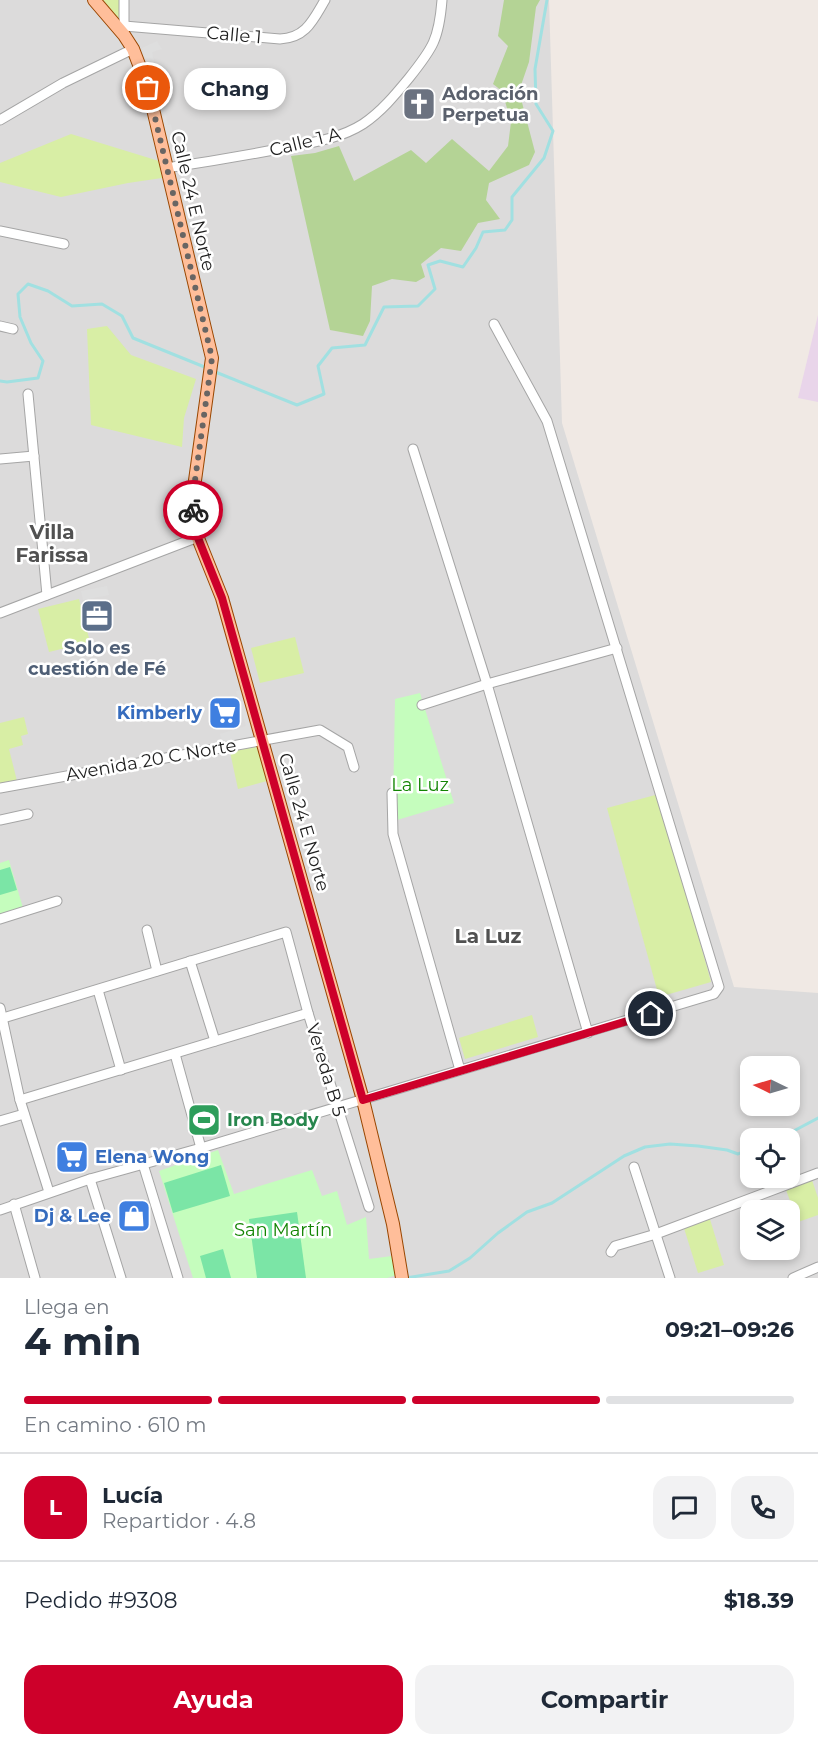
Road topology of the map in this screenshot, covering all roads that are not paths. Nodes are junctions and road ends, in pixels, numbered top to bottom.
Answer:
1 (94, 0) edge
2 (124, 0) edge
3 (326, 0) edge
4 (442, 0) edge
5 (124, 30) junction
6 (134, 49) junction
7 (0, 120) edge
8 (166, 168) junction
9 (0, 231) edge
10 (64, 244) dead end
11 (494, 324) dead end
12 (0, 326) edge
13 (13, 329) dead end
14 (28, 394) dead end
15 (412, 449) dead end
16 (34, 456) junction
17 (0, 459) edge
18 (198, 537) junction
19 (47, 595) junction
20 (0, 613) edge
21 (617, 648) junction
22 (487, 684) junction
23 (422, 705) dead end
24 (262, 740) junction
25 (354, 767) dead end
26 (0, 788) edge
27 (392, 793) dead end
28 (28, 814) dead end
29 (0, 820) edge
30 (57, 901) dead end
31 (0, 919) edge
32 (147, 930) dead end
33 (190, 961) junction
34 (157, 971) junction
35 (98, 990) junction
36 (0, 1008) edge
37 (308, 1013) junction
38 (1, 1019) edge
39 (588, 1033) junction
40 (215, 1041) junction
41 (175, 1054) junction
42 (121, 1070) junction
43 (460, 1070) junction
44 (20, 1100) junction
45 (363, 1100) junction
46 (337, 1107) junction
47 (24, 1114) junction
48 (0, 1121) edge
49 (201, 1148) junction
50 (143, 1164) junction
51 (634, 1167) dead end
52 (818, 1173) edge
53 (90, 1179) junction
54 (49, 1192) junction
55 (14, 1204) junction
56 (369, 1207) dead end
57 (0, 1210) edge
58 (656, 1234) junction
59 (611, 1252) dead end
60 (818, 1267) edge
61 (401, 1275) edge
62 (36, 1278) edge
63 (121, 1278) edge
64 (178, 1278) edge
65 (670, 1278) edge
66 (793, 1278) edge

1 - 5 main road
2 - 5 street
3 - 5 street, Calle 1
4 - 8 street, Calle 1 A
5 - 6 main road, Calle 24 E Norte
6 - 7 street
6 - 8 main road, Calle 24 E Norte
8 - 18 main road, Calle 24 E Norte
9 - 10 street
11 - 21 street
12 - 13 street
14 - 16 street
15 - 22 street
16 - 17 street
16 - 19 street
18 - 19 street
18 - 24 main road, Calle 24 E Norte
19 - 20 street
21 - 22 street
21 - 39 street
22 - 23 street
22 - 39 street
24 - 25 street, Avenida 20 C Norte
24 - 26 street, Avenida 20 C Norte
24 - 45 main road, Calle 24 E Norte
27 - 43 street
28 - 29 street
30 - 31 street
32 - 34 street
33 - 34 street
33 - 37 street, Vereda B 5
33 - 40 street
34 - 35 street
35 - 38 street
35 - 42 street
36 - 38 street
37 - 40 street
37 - 46 street, Vereda B 5
38 - 44 street
39 - 43 street
40 - 41 street
41 - 42 street
41 - 49 street
42 - 44 street
43 - 45 street
44 - 47 street
45 - 46 street
45 - 61 main road, Calle 24 E Norte
46 - 49 street
46 - 56 street, Vereda B 5
47 - 48 street
47 - 54 street
49 - 50 street
50 - 53 street
50 - 64 street
51 - 58 street
52 - 58 street
53 - 54 street
53 - 63 street
54 - 55 street
55 - 57 street
55 - 62 street
58 - 59 street
58 - 65 street
60 - 66 street

